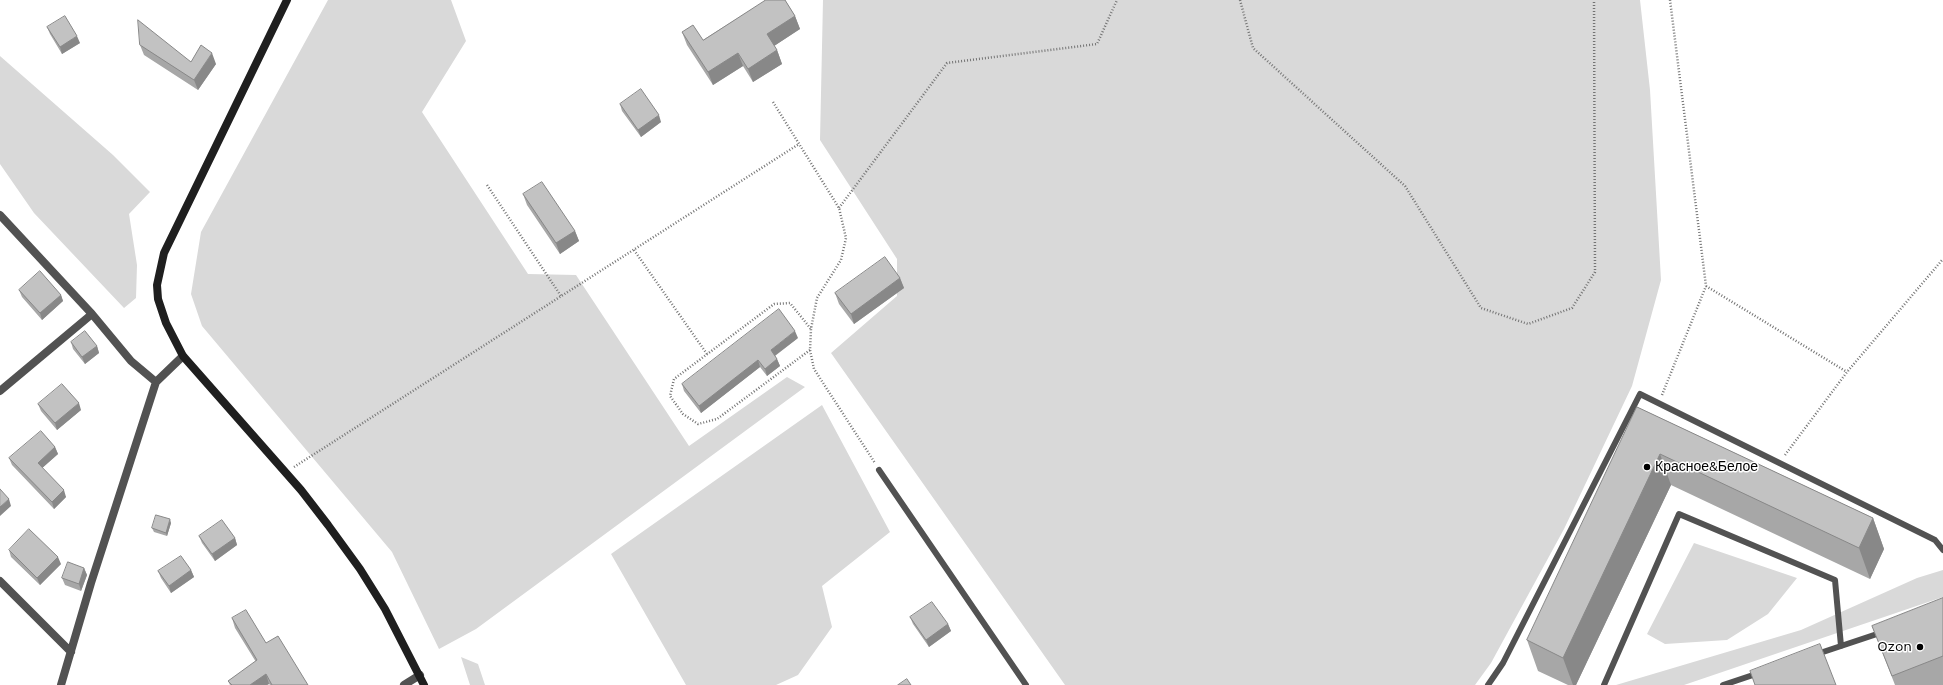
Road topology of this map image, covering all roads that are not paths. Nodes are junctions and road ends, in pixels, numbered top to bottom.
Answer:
1 (287, 0) edge
2 (0, 215) edge
3 (92, 314) junction
4 (183, 356) junction
5 (156, 382) junction
6 (0, 391) edge
7 (879, 470) road end
8 (1943, 550) edge
9 (0, 581) edge
10 (1892, 629) edge
11 (1841, 646) junction
12 (71, 652) junction
13 (1812, 656) edge
14 (1767, 670) edge
15 (420, 675) junction
16 (61, 685) edge
17 (404, 685) edge
18 (424, 685) edge
19 (1026, 685) edge
20 (1488, 685) edge
21 (1604, 685) edge
22 (1723, 685) edge

1 - 4 main road
2 - 3 street
3 - 5 street
3 - 6 street
4 - 5 street
4 - 15 main road
5 - 12 street
7 - 19 lane
8 - 20 lane
9 - 12 street
10 - 11 lane
11 - 13 lane
11 - 21 lane
12 - 16 street
14 - 22 lane
15 - 17 street
15 - 18 main road

